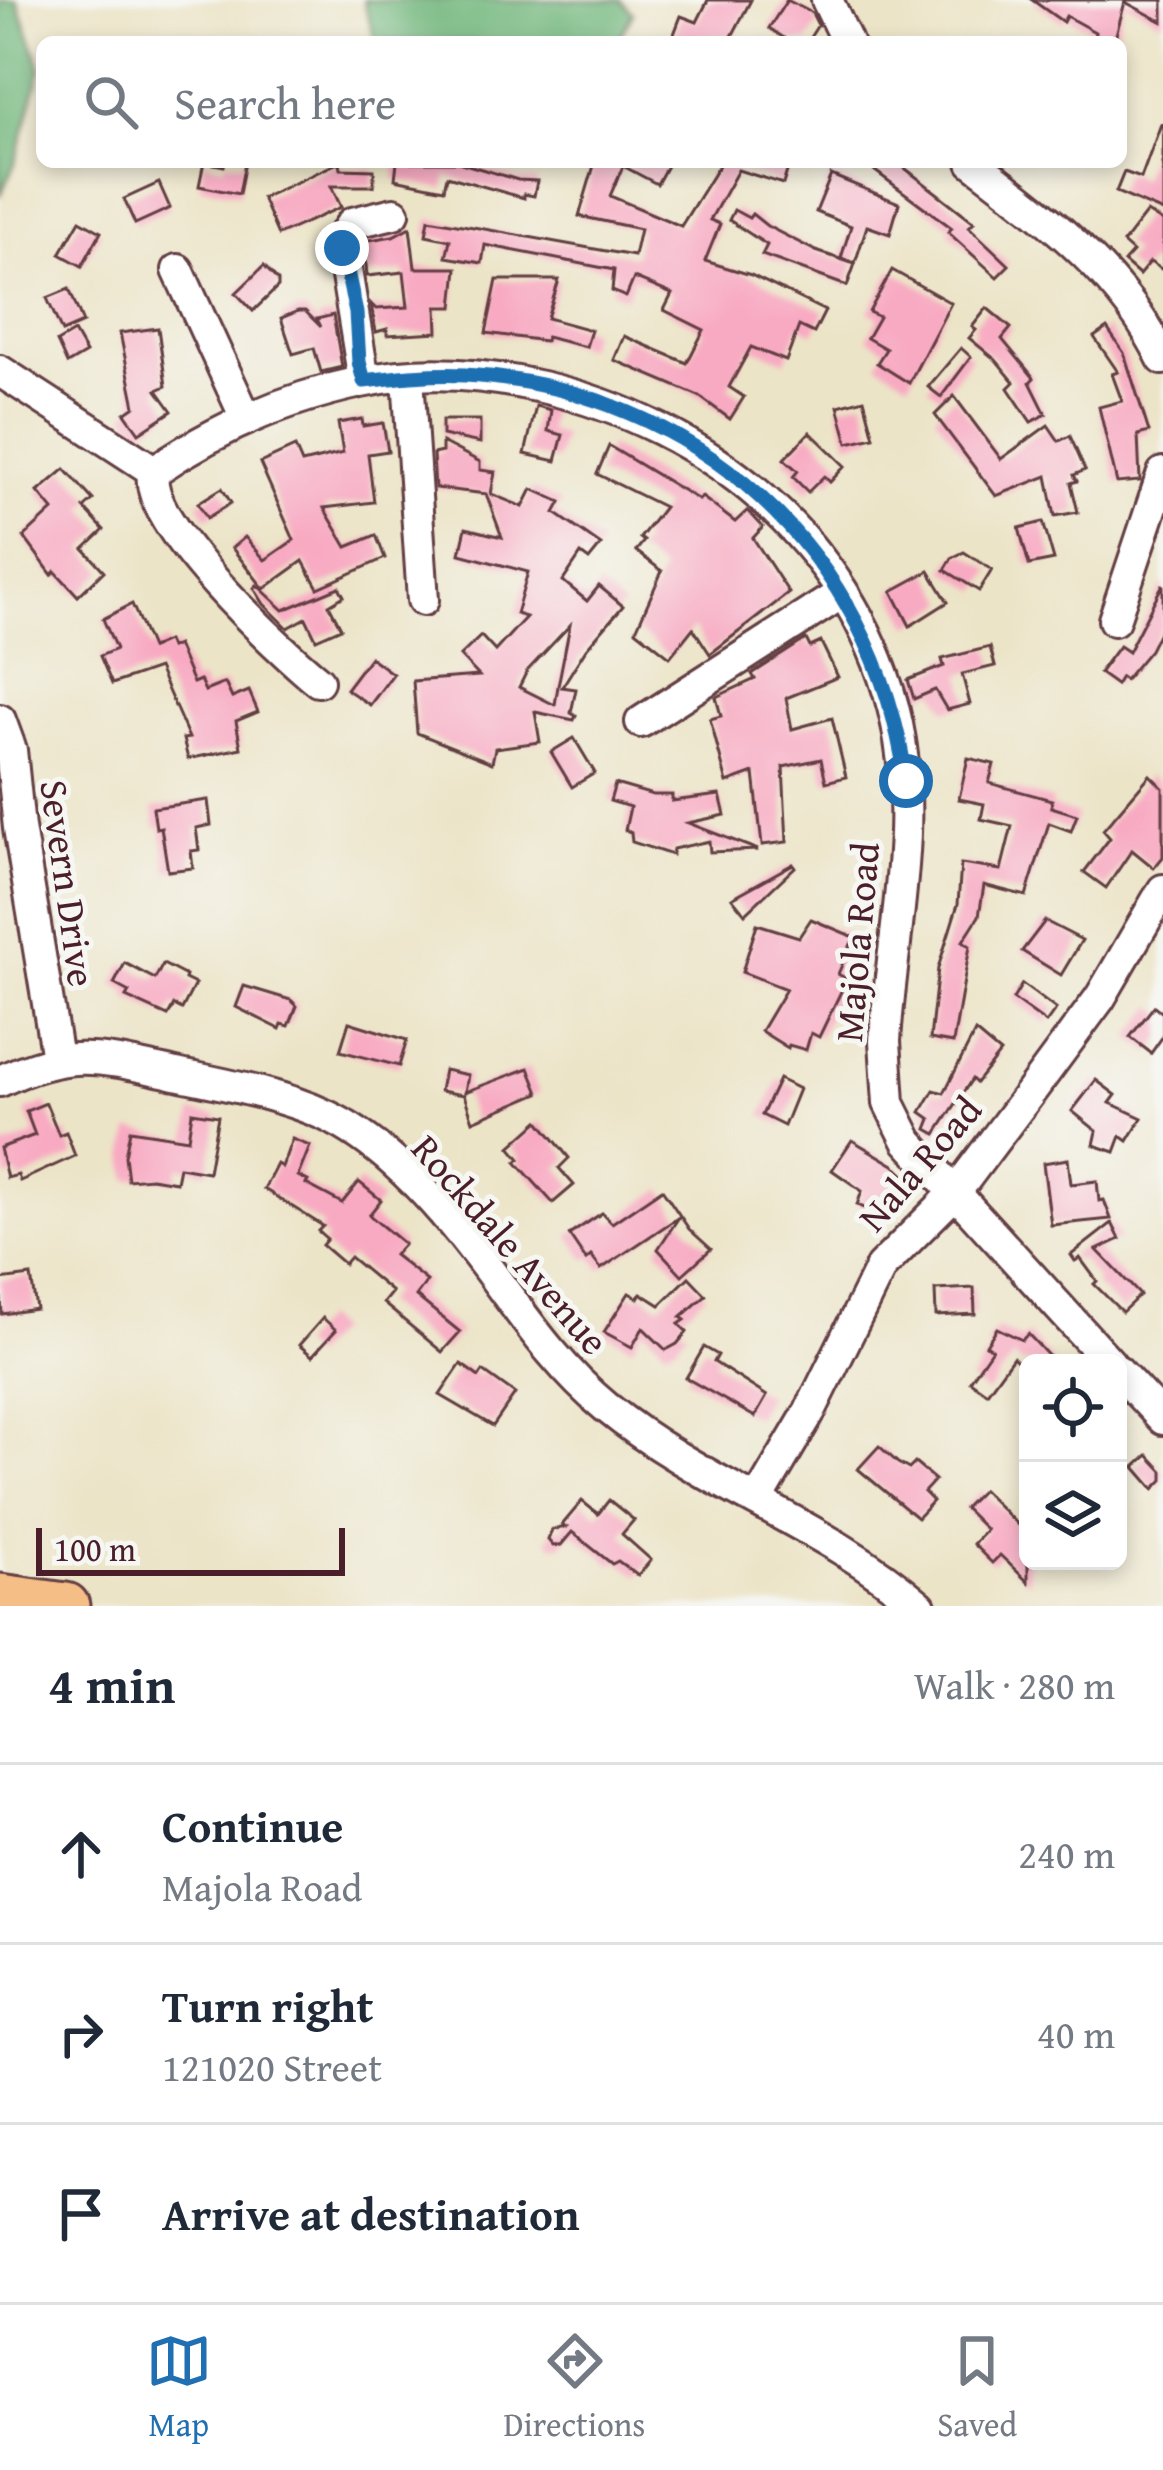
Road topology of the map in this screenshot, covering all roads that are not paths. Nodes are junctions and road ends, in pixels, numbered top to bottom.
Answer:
1 (827, 0) edge
2 (844, 36) edge
3 (981, 168) edge
4 (394, 213) dead end
5 (178, 270) dead end
6 (1163, 359) edge
7 (0, 371) edge
8 (408, 376) junction
9 (364, 381) junction
10 (246, 418) junction
11 (154, 471) junction
12 (1163, 473) edge
13 (842, 593) junction
14 (423, 600) dead end
15 (1114, 620) dead end
16 (318, 681) dead end
17 (0, 720) edge
18 (641, 722) dead end
19 (1163, 890) edge
20 (57, 1058) junction
21 (0, 1082) edge
22 (954, 1194) junction
23 (1102, 1354) edge
24 (1127, 1381) edge
25 (1163, 1419) edge
26 (757, 1501) junction
27 (0, 1597) edge
28 (66, 1606) edge
29 (920, 1606) edge

1 - 2 street
3 - 6 street
4 - 9 street
5 - 10 street
7 - 11 street
8 - 9 street, Majola Road
8 - 13 street, Majola Road
8 - 14 street
9 - 10 street, Majola Road
10 - 11 street, Majola Road
11 - 16 street
12 - 15 street
13 - 18 street
13 - 22 street, Majola Road
17 - 20 street, Severn Drive
19 - 22 street, Nala Road
20 - 21 street, Rockdale Avenue
20 - 26 street, Rockdale Avenue
22 - 23 street, Majola Road
22 - 26 street, Nala Road
24 - 25 street
26 - 29 street, Rockdale Avenue
27 - 28 highway

